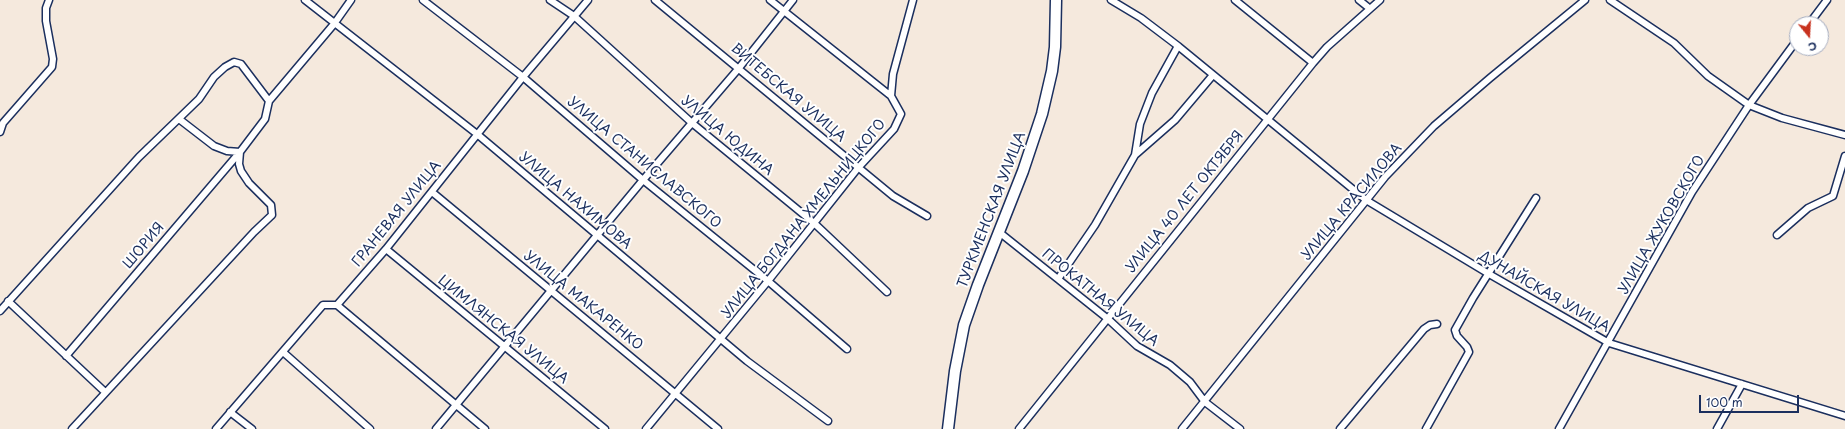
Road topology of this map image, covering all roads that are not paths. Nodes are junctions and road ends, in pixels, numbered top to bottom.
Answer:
1 (48, 0) edge
2 (305, 0) edge
3 (351, 0) edge
4 (423, 0) edge
5 (550, 0) edge
6 (588, 0) edge
7 (655, 0) edge
8 (770, 0) edge
9 (793, 0) edge
10 (913, 0) edge
11 (1056, 0) edge
12 (1111, 0) edge
13 (1235, 0) edge
14 (1359, 0) edge
15 (1380, 0) edge
16 (1585, 0) edge
17 (1610, 0) edge
18 (1827, 0) edge
19 (1369, 8) junction
20 (784, 12) junction
21 (574, 16) junction
22 (1815, 16) edge
23 (334, 24) junction
24 (1178, 46) junction
25 (1789, 51) edge
26 (1313, 63) junction
27 (739, 68) junction
28 (1213, 75) junction
29 (523, 77) junction
30 (891, 96) junction
31 (269, 101) junction
32 (1749, 105) junction
33 (180, 118) junction
34 (1266, 120) junction
35 (692, 123) junction
36 (0, 132) edge
37 (477, 134) junction
38 (1845, 135) edge
39 (240, 152) junction
40 (1135, 155) junction
41 (1845, 156) edge
42 (858, 168) junction
43 (643, 180) junction
44 (432, 192) junction
45 (1536, 198) dead end
46 (1366, 200) junction
47 (927, 216) dead end
48 (814, 223) junction
49 (999, 232) junction
50 (1777, 234) dead end
51 (597, 236) junction
52 (386, 249) junction
53 (1489, 274) junction
54 (1058, 279) junction
55 (768, 281) junction
56 (552, 292) junction
57 (887, 292) dead end
58 (8, 301) junction
59 (337, 306) junction
60 (0, 310) edge
61 (1108, 319) junction
62 (1437, 324) dead end
63 (721, 337) junction
64 (1609, 343) junction
65 (504, 346) junction
66 (846, 349) dead end
67 (283, 352) junction
68 (66, 356) junction
69 (1742, 384) junction
70 (105, 392) junction
71 (677, 393) junction
72 (1205, 402) junction
73 (456, 405) junction
74 (230, 412) junction
75 (1845, 416) edge
76 (828, 421) dead end
77 (72, 429) edge
78 (216, 429) edge
79 (252, 429) edge
80 (370, 429) edge
81 (436, 429) edge
82 (485, 429) edge
83 (605, 429) edge
84 (646, 429) edge
85 (718, 429) edge
86 (948, 429) edge
87 (1019, 429) edge
88 (1182, 429) edge
89 (1240, 429) edge
90 (1340, 429) edge
91 (1426, 429) edge
92 (1559, 429) edge
93 (1717, 429) edge

1 - 36 street
2 - 23 street, УЛИЦА НАХИМОВА
3 - 23 street
4 - 29 street, УЛИЦА СТАНИСЛАВСКОГО
5 - 21 street, УЛИЦА ЮДИНА
6 - 21 street, ГРАНЕВАЯ УЛИЦА
7 - 27 street, ВИТЕБСКАЯ УЛИЦА
8 - 20 street
9 - 20 street
10 - 30 street
11 - 49 main road, ТУРКМЕНСКАЯ УЛИЦА
12 - 24 street, ДУНАЙСКАЯ УЛИЦА
13 - 26 street
14 - 19 street
15 - 19 street, УЛИЦА 40 ЛЕТ ОКТЯБРЯ
16 - 46 street, УЛИЦА КРАСИЛОВА
17 - 32 street
18 - 22 street
19 - 26 street, УЛИЦА 40 ЛЕТ ОКТЯБРЯ
20 - 27 street
20 - 30 street
21 - 29 street, ГРАНЕВАЯ УЛИЦА
21 - 35 street, УЛИЦА ЮДИНА
23 - 31 street
23 - 37 street, УЛИЦА НАХИМОВА
24 - 28 street, ДУНАЙСКАЯ УЛИЦА
24 - 40 street
25 - 32 street, УЛИЦА ЖУКОВСКОГО
26 - 34 street, УЛИЦА 40 ЛЕТ ОКТЯБРЯ
27 - 35 street
27 - 42 street, ВИТЕБСКАЯ УЛИЦА
28 - 34 street, ДУНАЙСКАЯ УЛИЦА
28 - 40 street
29 - 37 street, ГРАНЕВАЯ УЛИЦА
29 - 43 street, УЛИЦА СТАНИСЛАВСКОГО
30 - 42 street, УЛИЦА БОГДАНА ХМЕЛЬНИЦКОГО
31 - 33 street
31 - 39 street, ШОРИЯ
32 - 38 street
32 - 64 street, УЛИЦА ЖУКОВСКОГО
33 - 39 street
33 - 58 street
34 - 46 street, ДУНАЙСКАЯ УЛИЦА
34 - 61 street, УЛИЦА 40 ЛЕТ ОКТЯБРЯ
35 - 43 street
35 - 48 street, УЛИЦА ЮДИНА
37 - 44 street, ГРАНЕВАЯ УЛИЦА
37 - 51 street, УЛИЦА НАХИМОВА
39 - 68 street, ШОРИЯ
39 - 70 street
40 - 54 street
41 - 50 street
42 - 47 street, ВИТЕБСКАЯ УЛИЦА
42 - 48 street, УЛИЦА БОГДАНА ХМЕЛЬНИЦКОГО
43 - 51 street
43 - 55 street, УЛИЦА СТАНИСЛАВСКОГО
44 - 52 street, ГРАНЕВАЯ УЛИЦА
44 - 56 street, УЛИЦА МАКАРЕНКО
45 - 53 street
46 - 53 street, ДУНАЙСКАЯ УЛИЦА
46 - 72 street, УЛИЦА КРАСИЛОВА
48 - 55 street, УЛИЦА БОГДАНА ХМЕЛЬНИЦКОГО
48 - 57 street, УЛИЦА ЮДИНА
49 - 54 street, ПРОКАТНАЯ УЛИЦА
49 - 86 main road, ТУРКМЕНСКАЯ УЛИЦА
51 - 56 street
51 - 63 street, УЛИЦА НАХИМОВА
52 - 59 street, ГРАНЕВАЯ УЛИЦА
52 - 65 street, ЦИМЛЯНСКАЯ УЛИЦА
53 - 64 street, ДУНАЙСКАЯ УЛИЦА
53 - 91 street
54 - 61 street, ПРОКАТНАЯ УЛИЦА
55 - 63 street, УЛИЦА БОГДАНА ХМЕЛЬНИЦКОГО
55 - 66 street, УЛИЦА СТАНИСЛАВСКОГО
56 - 65 street
56 - 71 street, УЛИЦА МАКАРЕНКО
58 - 60 street
58 - 68 street
59 - 67 street
59 - 73 street
61 - 72 street, ПРОКАТНАЯ УЛИЦА
61 - 87 street, УЛИЦА 40 ЛЕТ ОКТЯБРЯ
62 - 90 street
63 - 71 street, УЛИЦА БОГДАНА ХМЕЛЬНИЦКОГО
63 - 76 street, УЛИЦА НАХИМОВА
64 - 69 street, ДУНАЙСКАЯ УЛИЦА
64 - 92 street, УЛИЦА ЖУКОВСКОГО
65 - 73 street
65 - 83 street, ЦИМЛЯНСКАЯ УЛИЦА
67 - 74 street
67 - 80 street
68 - 70 street
69 - 75 street, ДУНАЙСКАЯ УЛИЦА
69 - 93 street
70 - 77 street
71 - 84 street, УЛИЦА БОГДАНА ХМЕЛЬНИЦКОГО
71 - 85 street, УЛИЦА МАКАРЕНКО
72 - 88 street, УЛИЦА КРАСИЛОВА
72 - 89 street, ПРОКАТНАЯ УЛИЦА
73 - 81 street
73 - 82 street
74 - 78 street
74 - 79 street

